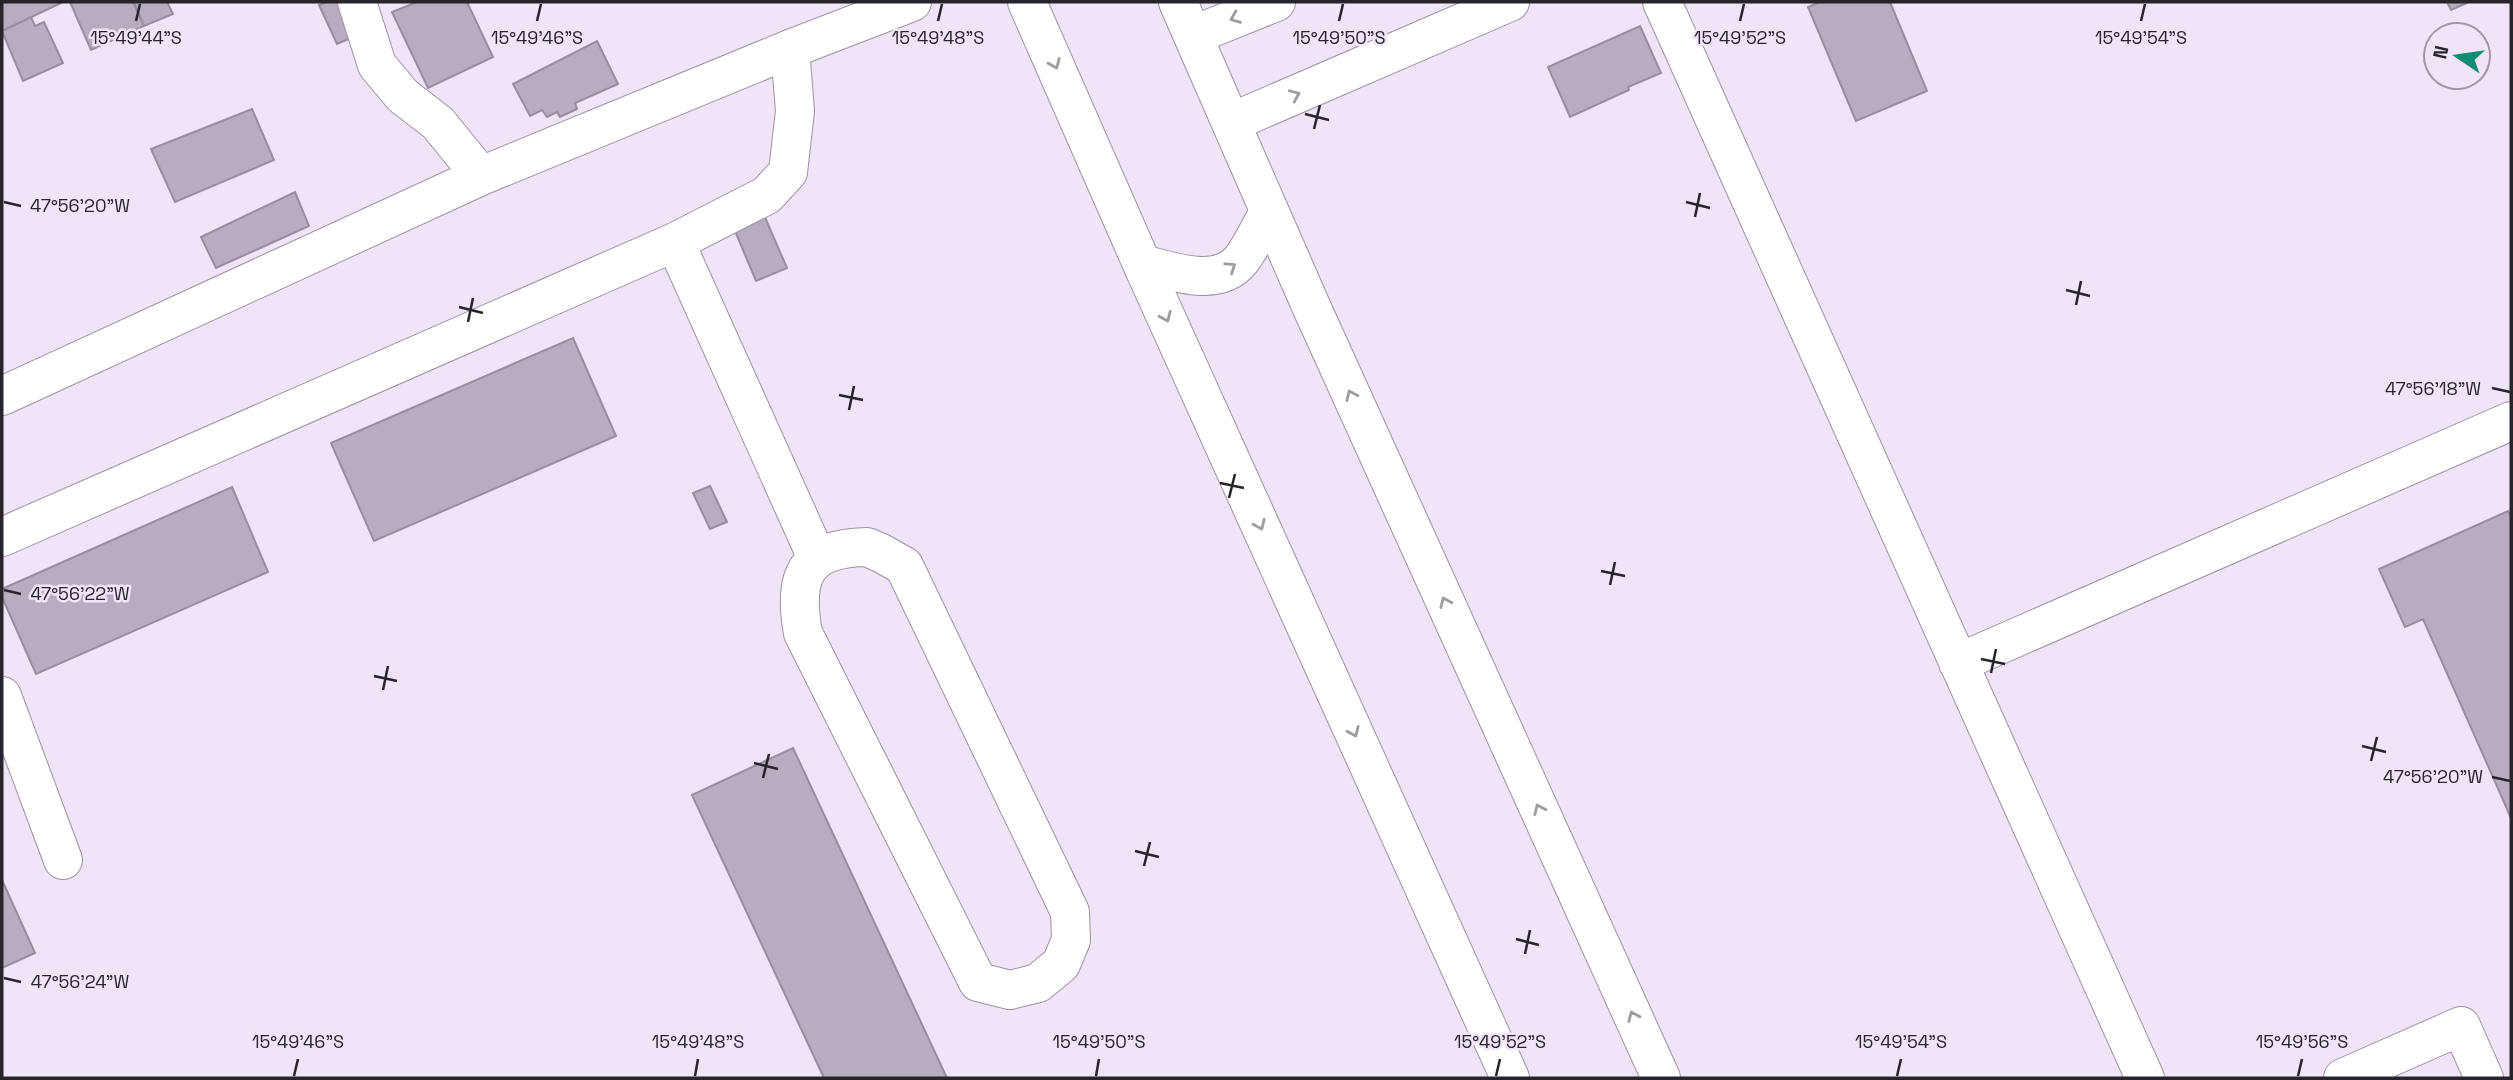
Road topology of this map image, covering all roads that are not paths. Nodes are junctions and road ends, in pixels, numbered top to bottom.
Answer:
1 (357, 2) edge
2 (912, 2) edge
3 (1027, 2) edge
4 (1276, 2) edge
5 (1510, 2) edge
6 (1662, 2) edge
7 (1186, 18) edge
8 (790, 49) junction
9 (1232, 122) junction
10 (481, 176) junction
11 (1269, 212) junction
12 (675, 242) junction
13 (1142, 264) junction
14 (2, 396) edge
15 (2511, 421) edge
16 (2, 537) edge
17 (817, 558) junction
18 (1958, 663) junction
19 (2, 696) edge
20 (62, 860) dead end
21 (1499, 1071) edge
22 (1661, 1078) edge
23 (2145, 1078) edge
24 (2343, 1078) edge
25 (2484, 1078) edge

1 - 10 street
2 - 8 street
3 -> 13 street
4 -> 7 street
9 -> 5 street
6 - 18 street
7 - 9 street
8 - 10 street
8 - 12 street
9 - 11 street
10 - 14 street
13 -> 11 street
22 -> 11 street
12 - 16 street
12 - 17 street
13 -> 21 street
15 - 18 street
17 - 17 street
18 - 23 street
19 - 20 street
24 - 25 street

